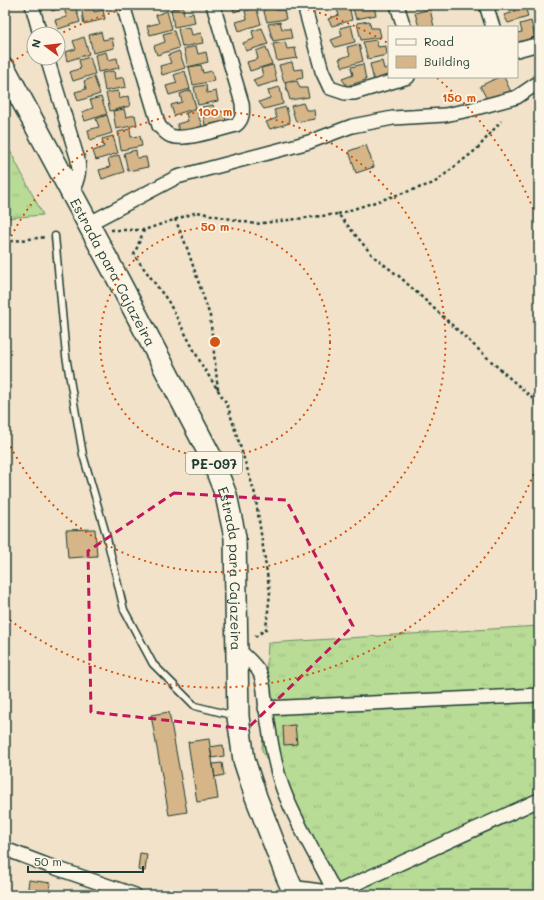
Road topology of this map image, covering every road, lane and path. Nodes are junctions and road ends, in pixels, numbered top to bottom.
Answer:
1 (32, 5) edge
2 (123, 5) edge
3 (212, 5) edge
4 (304, 5) edge
5 (397, 5) edge
6 (486, 5) edge
7 (38, 26) edge
8 (404, 26) edge
9 (493, 26) edge
10 (539, 44) edge
11 (518, 50) edge
12 (49, 66) edge
13 (5, 69) edge
14 (405, 78) edge
15 (539, 82) edge
16 (501, 121) dead end
17 (72, 193) junction
18 (338, 214) junction
19 (175, 219) junction
20 (90, 227) junction
21 (55, 236) dead end
22 (218, 390) dead end
23 (539, 404) edge
24 (238, 649) junction
25 (539, 695) edge
26 (265, 708) junction
27 (238, 717) junction
28 (539, 800) edge
29 (5, 849) edge
30 (293, 891) edge
31 (335, 894) edge
32 (135, 895) edge

1 - 7 street
2 - 3 street
4 - 14 street
5 - 8 street
6 - 9 street
10 - 11 street
12 - 17 street
13 - 17 main road, Estrada para Cajazeira / PE-097
15 - 20 street
16 - 18 path
17 - 20 main road, Estrada para Cajazeira / PE-097
18 - 19 path
18 - 23 path
19 - 20 path
19 - 22 path
20 - 24 main road, Estrada para Cajazeira / PE-097
21 - 27 lane
24 - 26 street
24 - 27 main road, Estrada para Cajazeira / PE-097
25 - 26 street
26 - 31 street
27 - 30 main road, Estrada para Cajazeira / PE-097
28 - 31 street
29 - 32 street
30 - 31 street

